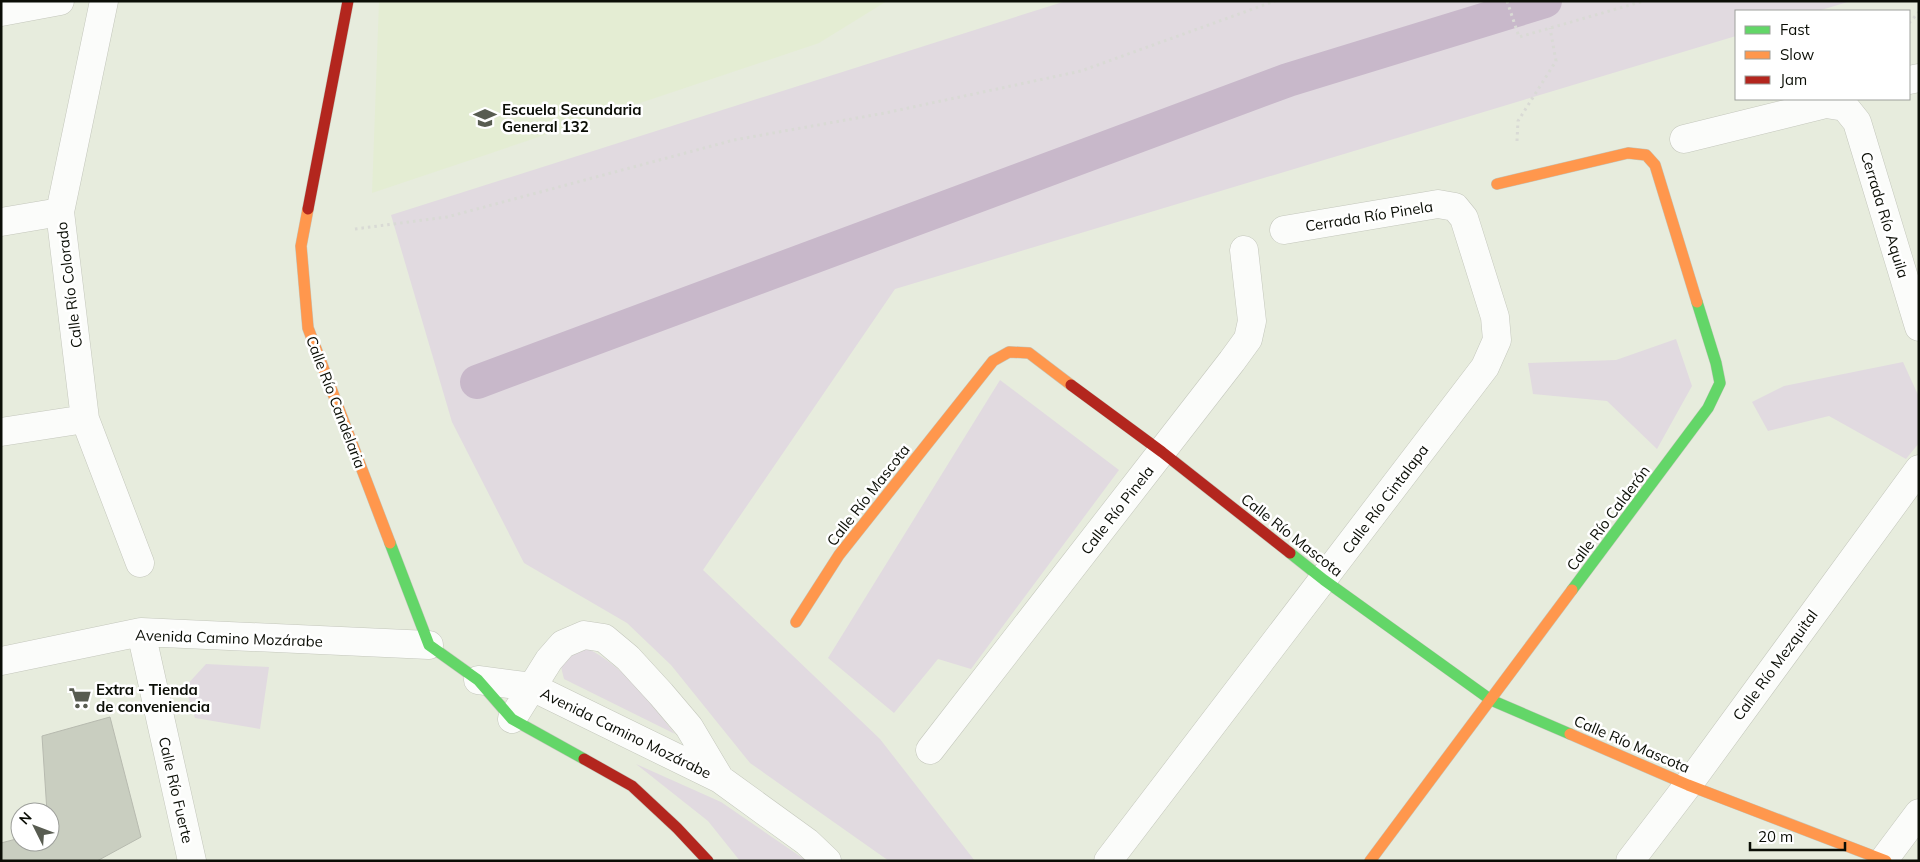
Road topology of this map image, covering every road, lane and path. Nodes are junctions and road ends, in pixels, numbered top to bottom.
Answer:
1 (60, 1) edge
2 (104, 1) edge
3 (348, 1) edge
4 (1275, 1) edge
5 (1507, 1) edge
6 (1644, 1) edge
7 (1, 12) edge
8 (1919, 12) edge
9 (1910, 22) edge
10 (1550, 28) junction
11 (1684, 139) dead end
12 (1517, 141) dead end
13 (1497, 184) dead end
14 (1455, 207) joint
15 (60, 212) junction
16 (1, 222) edge
17 (355, 229) dead end
18 (1284, 230) dead end
19 (1244, 250) dead end
20 (1919, 327) edge
21 (85, 419) junction
22 (1, 432) edge
23 (1162, 452) junction
24 (1919, 469) edge
25 (140, 563) dead end
26 (1324, 580) junction
27 (796, 622) dead end
28 (141, 632) junction
29 (429, 646) junction
30 (1, 661) edge
31 (478, 680) junction
32 (532, 687) junction
33 (1491, 700) junction
34 (512, 719) junction
35 (930, 750) dead end
36 (720, 779) junction
37 (1688, 785) junction
38 (1919, 813) edge
39 (1884, 860) edge
40 (192, 861) edge
41 (708, 861) edge
42 (826, 861) edge
43 (1108, 861) edge
44 (1370, 861) edge
45 (1630, 861) edge

1 - 7 street
2 - 15 street, Calle Río Colorado
3 - 29 street, Calle Río Candelaria
4 - 17 path
5 - 10 path
6 - 10 path
8 - 9 path
10 - 12 path
11 - 20 street, Cerrada Río Aquila
13 - 33 street, Calle Río Calderón
14 - 18 street, Cerrada Río Pinela
14 - 26 street, Calle Río Cintalapa
15 - 16 street
15 - 21 street, Calle Río Colorado
19 - 23 street, Calle Río Pinela
21 - 22 street
21 - 25 street, Calle Río Colorado
23 - 26 street, Calle Río Mascota
23 - 27 street, Calle Río Mascota
23 - 35 street, Calle Río Pinela
24 - 37 street, Calle Río Mezquital
26 - 33 street, Calle Río Mascota
26 - 43 street, Calle Río Cintalapa
28 - 29 street, Avenida Camino Mozárabe
28 - 30 street, Avenida Camino Mozárabe
28 - 40 street, Calle Río Fuerte
29 - 31 street
31 - 32 street
31 - 34 street
32 - 34 street, Avenida Camino Mozárabe
32 - 36 street, Avenida Camino Mozárabe
32 - 36 street, Avenida Camino Mozárabe
33 - 37 street, Calle Río Mascota
33 - 44 street, Calle Río Calderón
34 - 41 street
36 - 42 street, Avenida Camino Mozárabe
37 - 39 street, Calle Río Mascota
37 - 45 street, Calle Río Mezquital
38 - 39 street

